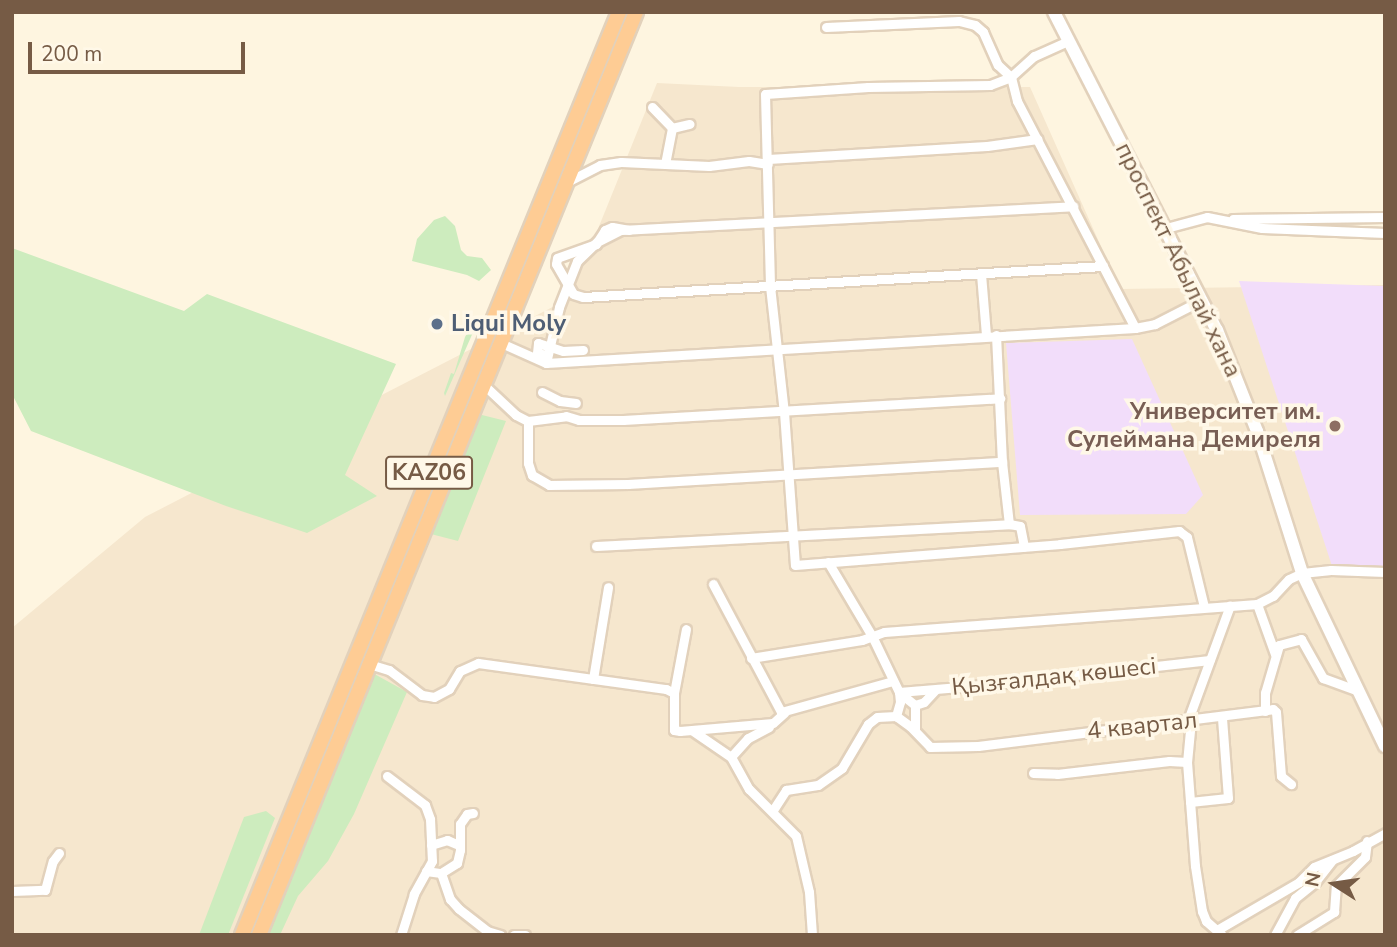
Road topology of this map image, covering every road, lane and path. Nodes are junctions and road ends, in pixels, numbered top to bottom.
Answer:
1 (619, 12) edge
2 (636, 12) edge
3 (1054, 12) edge
4 (826, 27) dead end
5 (1068, 41) junction
6 (1011, 76) junction
7 (652, 107) dead end
8 (690, 124) dead end
9 (672, 128) junction
10 (1038, 139) junction
11 (768, 162) junction
12 (665, 163) junction
13 (565, 183) junction
14 (1073, 206) junction
15 (1385, 217) edge
16 (1231, 220) junction
17 (769, 221) junction
18 (1166, 228) junction
19 (1385, 233) edge
20 (596, 244) junction
21 (1102, 266) junction
22 (981, 274) junction
23 (567, 286) junction
24 (770, 286) junction
25 (1202, 300) junction
26 (1135, 328) junction
27 (991, 335) junction
28 (501, 343) junction
29 (779, 348) junction
30 (583, 350) dead end
31 (547, 354) junction
32 (485, 386) junction
33 (542, 392) dead end
34 (1000, 398) junction
35 (560, 401) junction
36 (576, 403) dead end
37 (785, 412) junction
38 (579, 420) junction
39 (528, 421) junction
40 (1002, 462) junction
41 (788, 474) junction
42 (1009, 524) junction
43 (792, 537) junction
44 (596, 546) dead end
45 (1024, 547) junction
46 (828, 562) junction
47 (1385, 572) edge
48 (1302, 573) junction
49 (713, 584) dead end
50 (608, 587) dead end
51 (1257, 604) junction
52 (1230, 605) junction
53 (1204, 607) junction
54 (686, 629) dead end
55 (872, 636) junction
56 (1275, 647) junction
57 (751, 658) junction
58 (1210, 660) junction
59 (369, 664) junction
60 (593, 679) junction
61 (893, 681) junction
62 (935, 690) junction
63 (1356, 690) junction
64 (899, 692) junction
65 (674, 693) junction
66 (915, 705) junction
67 (780, 710) junction
68 (1265, 711) junction
69 (896, 716) junction
70 (1222, 718) junction
71 (1190, 720) junction
72 (773, 723) junction
73 (915, 730) junction
74 (693, 731) junction
75 (1385, 747) edge
76 (731, 757) junction
77 (1187, 762) junction
78 (1033, 773) dead end
79 (387, 776) dead end
80 (1291, 784) dead end
81 (1190, 802) junction
82 (772, 810) junction
83 (473, 813) dead end
84 (1385, 833) edge
85 (1367, 841) junction
86 (431, 845) junction
87 (459, 845) junction
88 (59, 853) dead end
89 (1333, 859) junction
90 (426, 871) junction
91 (441, 873) junction
92 (12, 891) edge
93 (1300, 891) junction
94 (1273, 896) junction
95 (1219, 932) edge
96 (242, 935) edge
97 (259, 935) edge
98 (401, 935) edge
99 (500, 935) edge
100 (514, 935) edge
101 (525, 935) edge
102 (812, 935) edge
103 (1275, 935) edge
104 (1297, 935) edge

1 - 96 highway, KАZ06
2 - 13 highway, KАZ06
3 - 5 main road, проспект Абылай хана
4 - 6 street
5 - 6 street
5 - 18 main road, проспект Абылай хана
6 - 10 street
6 - 11 street
7 - 9 street
8 - 9 street
9 - 12 street
10 - 11 street
10 - 14 street
11 - 12 street
11 - 17 street
12 - 13 street
13 - 28 highway, KАZ06
14 - 17 street
14 - 21 street
15 - 16 street
16 - 18 street
16 - 19 street
17 - 20 street
17 - 24 street
18 - 25 main road, проспект Абылай хана
20 - 23 street
20 - 23 street
21 - 22 street
21 - 26 street
22 - 24 street
22 - 27 street
23 - 24 street
23 - 31 street
24 - 29 street
25 - 26 street
25 - 48 main road, проспект Абылай хана
26 - 27 street
27 - 29 street
27 - 34 street
28 - 31 street
28 - 32 highway, KАZ06
29 - 31 street
29 - 37 street
30 - 31 street
32 - 39 street
32 - 59 highway, KАZ06
33 - 35 street
34 - 37 street
34 - 40 street
35 - 36 street
35 - 38 street
37 - 38 street
37 - 41 street
38 - 39 street
39 - 41 street
40 - 41 street
40 - 42 street
41 - 43 street
42 - 43 street
42 - 45 street
43 - 44 street
43 - 46 street
45 - 46 street
45 - 53 street
46 - 55 street
47 - 48 street
48 - 51 street
48 - 63 main road, проспект Абылай хана
49 - 57 street
50 - 60 street
51 - 52 street
51 - 56 street
52 - 53 street
52 - 58 street
53 - 55 street
54 - 65 street
55 - 57 street
55 - 61 street
56 - 63 street
56 - 68 street
57 - 67 street
58 - 62 street, Қызғалдақ көшесі
58 - 71 street
59 - 60 street
59 - 97 highway, KАZ06
60 - 65 street
61 - 64 street
61 - 67 street
62 - 64 street, Қызғалдақ көшесі
62 - 66 street
63 - 75 main road, проспект Абылай хана
64 - 66 street
64 - 69 street
65 - 74 street
66 - 73 street
67 - 72 street
68 - 70 street, 4 квартал
68 - 80 street
69 - 73 street
69 - 82 street
70 - 71 street, 4 квартал
70 - 81 street
71 - 73 street, 4 квартал
71 - 77 street
72 - 74 street
72 - 76 street
74 - 76 street
76 - 82 street
77 - 78 street
77 - 81 street
79 - 86 street
81 - 95 street
82 - 102 street
83 - 87 street
84 - 85 street
85 - 89 street
85 - 104 street
86 - 87 street
86 - 90 street
87 - 91 street
88 - 92 street
89 - 93 street
89 - 94 street
90 - 91 street
90 - 98 street
91 - 99 street
93 - 94 street
93 - 103 street
94 - 95 street
100 - 101 street

